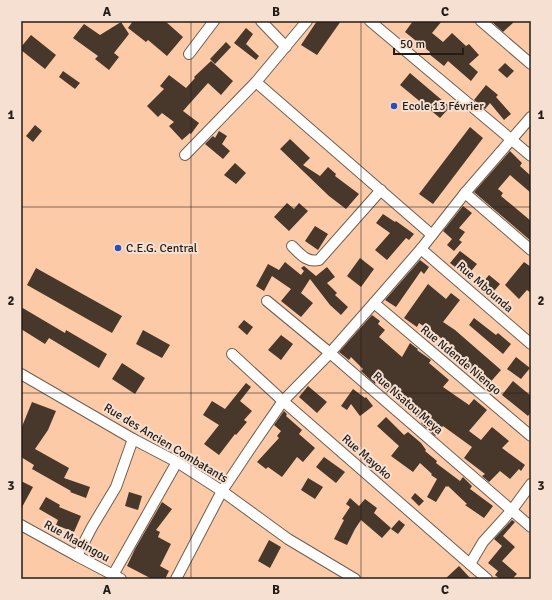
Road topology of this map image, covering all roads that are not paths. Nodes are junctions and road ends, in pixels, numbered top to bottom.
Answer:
1 (214, 21) edge
2 (261, 21) edge
3 (307, 21) edge
4 (370, 21) edge
5 (481, 21) edge
6 (286, 47) junction
7 (189, 54) dead end
8 (531, 64) edge
9 (256, 82) junction
10 (531, 117) edge
11 (511, 139) junction
12 (186, 155) dead end
13 (531, 156) edge
14 (380, 190) junction
15 (464, 193) junction
16 (432, 235) junction
17 (292, 246) dead end
18 (421, 249) junction
19 (531, 250) edge
20 (267, 300) dead end
21 (374, 303) junction
22 (531, 344) edge
23 (330, 353) junction
24 (232, 354) dead end
25 (21, 374) edge
26 (283, 401) junction
27 (531, 436) edge
28 (133, 439) junction
29 (177, 462) junction
30 (531, 484) edge
31 (222, 491) junction
32 (512, 510) junction
33 (21, 524) edge
34 (531, 527) edge
35 (77, 556) junction
36 (470, 564) junction
37 (117, 577) edge
38 (176, 579) edge
39 (355, 579) edge
40 (486, 579) edge

1 - 7 street
2 - 6 street
3 - 6 street
4 - 11 street
5 - 8 street
6 - 9 street
9 - 12 street
9 - 14 street
10 - 11 street
11 - 13 street
11 - 15 street
14 - 16 street
14 - 17 street
15 - 16 street
15 - 19 street
16 - 18 street
18 - 21 street
18 - 22 street, Rue Mbounda
20 - 23 street, Rue Nsatou Meya
21 - 23 street
21 - 27 street, Rue Ndende Niengo
23 - 26 street
23 - 32 street, Rue Nsatou Meya
24 - 26 street, Rue Mayoko
25 - 28 street, Rue des Ancien Combatants
26 - 31 street
26 - 36 street, Rue Mayoko
28 - 29 street, Rue des Ancien Combatants
28 - 35 street
29 - 31 street, Rue des Ancien Combatants
29 - 37 street
30 - 32 street
31 - 38 street
31 - 39 street, Rue des Ancien Combatants
32 - 34 street, Rue Nsatou Meya
32 - 36 street
33 - 35 street, Rue Madingou
35 - 37 street, Rue Madingou
36 - 40 street, Rue Mayoko

